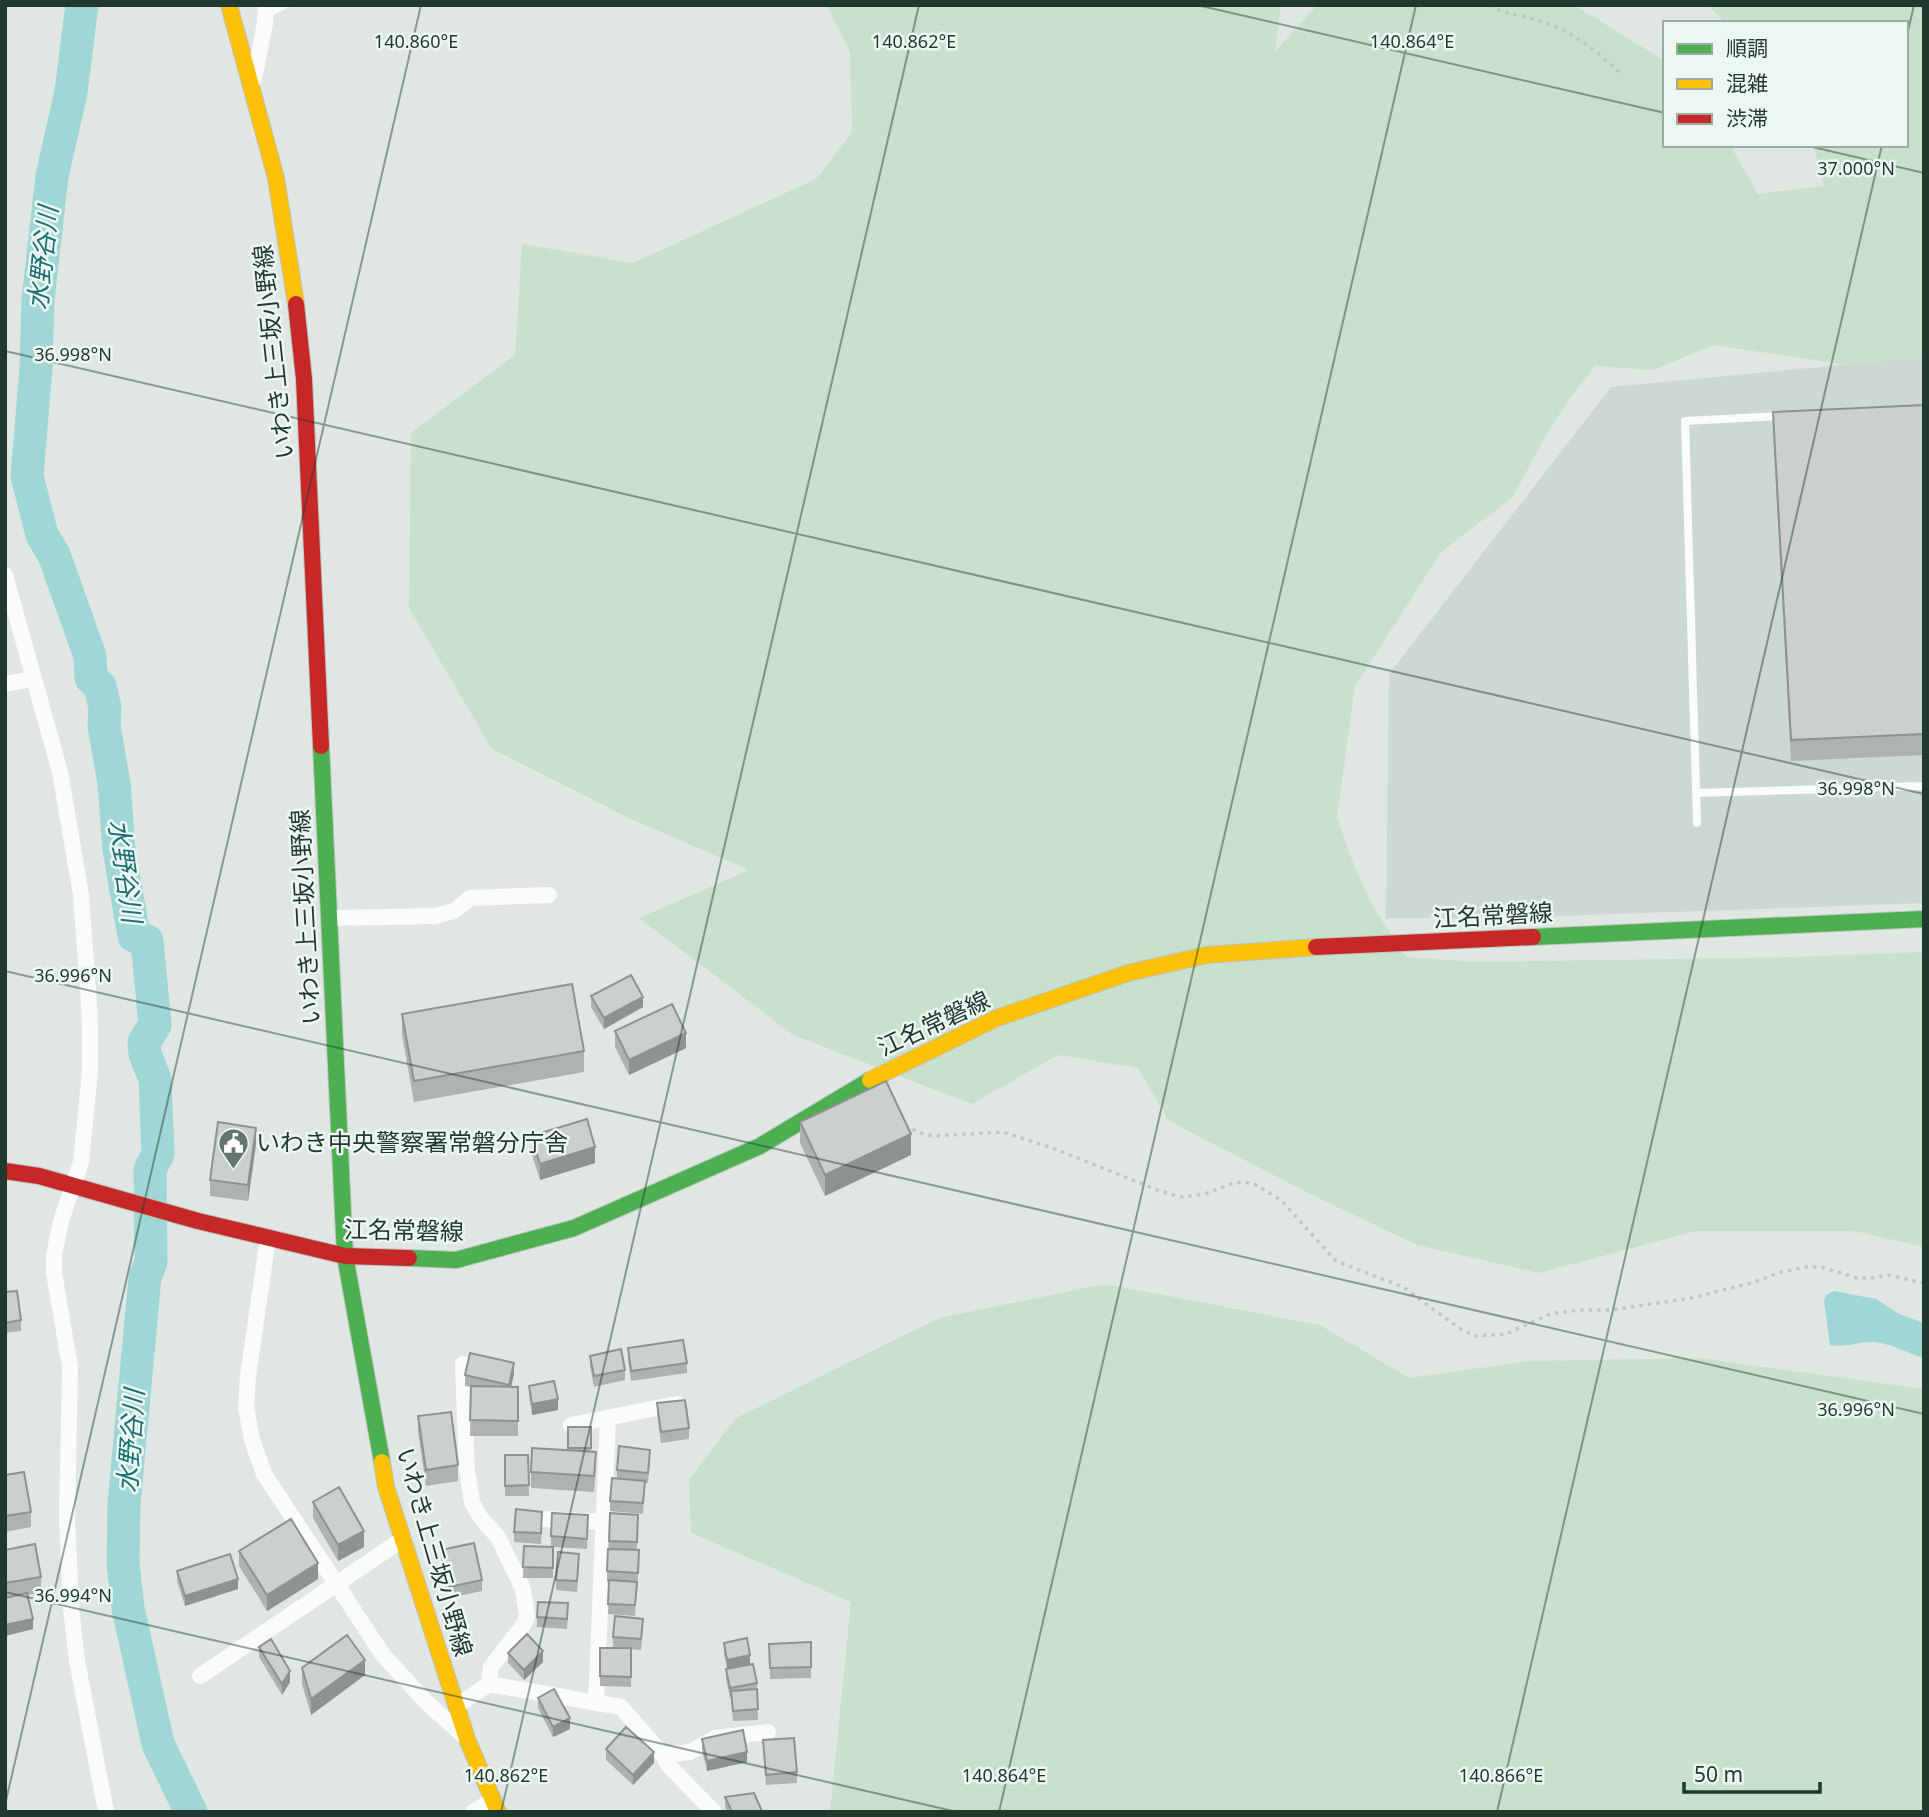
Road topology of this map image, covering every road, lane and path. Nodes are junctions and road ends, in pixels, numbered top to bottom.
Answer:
1 (229, 5) edge
2 (285, 5) edge
3 (1490, 5) edge
4 (266, 10) edge
5 (1621, 74) dead end
6 (252, 85) junction
7 (1791, 415) edge
8 (5, 575) edge
9 (32, 679) junction
10 (5, 684) edge
11 (1924, 786) edge
12 (1696, 793) junction
13 (1697, 823) dead end
14 (549, 895) dead end
15 (329, 918) junction
16 (1924, 919) edge
17 (899, 1121) edge
18 (5, 1171) edge
19 (73, 1187) junction
20 (268, 1238) junction
21 (345, 1256) junction
22 (1924, 1283) edge
23 (463, 1364) dead end
24 (677, 1404) edge
25 (608, 1418) junction
26 (571, 1425) edge
27 (543, 1518) edge
28 (604, 1522) junction
29 (403, 1539) junction
30 (337, 1583) junction
31 (200, 1676) dead end
32 (489, 1684) junction
33 (596, 1703) junction
34 (457, 1706) junction
35 (768, 1732) dead end
36 (467, 1739) junction
37 (663, 1755) junction
38 (495, 1806) edge
39 (106, 1812) edge
40 (473, 1812) edge
41 (714, 1812) edge

1 - 6 main road, いわき上三坂小野線
2 - 4 lane
3 - 5 path
4 - 6 street
6 - 15 main road, いわき上三坂小野線
7 - 12 lane
8 - 9 street
9 - 10 street
9 - 19 street
11 - 12 lane
12 - 13 lane
14 - 15 street
15 - 21 main road, いわき上三坂小野線
16 - 21 main road, 江名常磐線
17 - 22 path
18 - 19 main road, 江名常磐線
19 - 20 main road, 江名常磐線
19 - 39 street
20 - 21 main road, 江名常磐線
20 - 30 street
21 - 29 main road, いわき上三坂小野線
23 - 32 street
24 - 25 street
25 - 26 street
25 - 28 street
27 - 28 street
28 - 33 street
29 - 30 street
29 - 34 main road, いわき上三坂小野線
30 - 31 street
30 - 36 street
32 - 33 street
32 - 34 street
33 - 37 street
34 - 36 main road, いわき上三坂小野線
35 - 37 street
36 - 38 main road, いわき上三坂小野線
37 - 41 street
38 - 40 street

